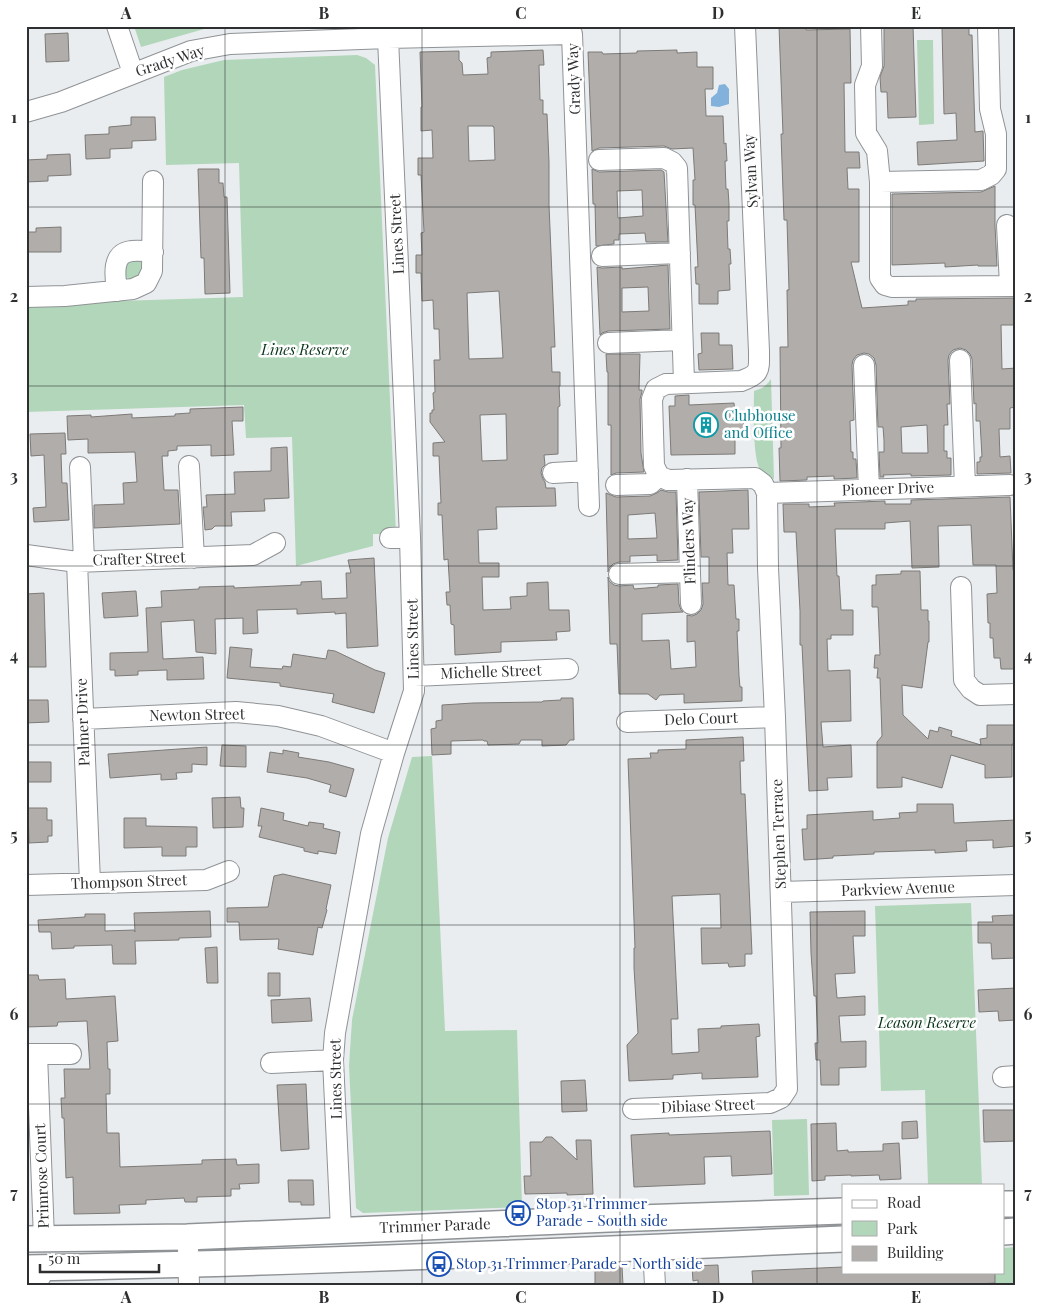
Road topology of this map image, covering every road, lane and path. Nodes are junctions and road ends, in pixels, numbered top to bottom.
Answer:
1 (117, 26) edge
2 (745, 26) edge
3 (871, 26) edge
4 (988, 26) edge
5 (388, 38) junction
6 (133, 73) junction
7 (26, 112) edge
8 (599, 160) dead end
9 (153, 181) dead end
10 (880, 182) junction
11 (1007, 225) dead end
12 (153, 252) junction
13 (680, 253) junction
14 (602, 256) dead end
15 (1013, 286) edge
16 (117, 291) junction
17 (26, 297) edge
18 (682, 340) junction
19 (608, 342) dead end
20 (960, 360) dead end
21 (864, 365) dead end
22 (684, 382) junction
23 (189, 466) dead end
24 (80, 467) dead end
25 (588, 471) junction
26 (553, 472) dead end
27 (659, 476) junction
28 (687, 479) junction
29 (1010, 485) dead end
30 (616, 486) dead end
31 (965, 486) junction
32 (869, 490) junction
33 (767, 493) junction
34 (589, 506) dead end
35 (410, 537) junction
36 (390, 538) dead end
37 (275, 543) dead end
38 (26, 555) edge
39 (194, 558) junction
40 (81, 561) junction
41 (690, 572) junction
42 (620, 574) dead end
43 (961, 587) dead end
44 (691, 604) dead end
45 (568, 669) dead end
46 (414, 676) junction
47 (1016, 694) edge
48 (775, 717) junction
49 (83, 719) junction
50 (627, 722) dead end
51 (394, 753) junction
52 (229, 871) dead end
53 (90, 883) junction
54 (26, 885) edge
55 (1016, 885) edge
56 (781, 892) junction
57 (32, 1054) edge
58 (71, 1054) dead end
59 (333, 1060) junction
60 (272, 1063) dead end
61 (781, 1098) joint
62 (633, 1109) dead end
63 (842, 1211) edge
64 (341, 1230) junction
65 (187, 1237) junction
66 (35, 1239) edge
67 (842, 1239) edge
68 (653, 1247) junction
69 (36, 1274) edge
70 (188, 1274) edge
71 (655, 1285) edge

1 - 6 street
2 - 22 street, Sylvan Way
3 - 10 street
4 - 10 street
5 - 6 street, Grady Way
5 - 25 street, Grady Way
5 - 35 street, Lines Street
6 - 7 street, Grady Way
8 - 13 street
9 - 12 street
10 - 15 street
11 - 15 street
12 - 16 street
12 - 16 street
13 - 14 street
13 - 18 street
16 - 17 street
18 - 19 street
18 - 22 street
20 - 31 street
21 - 32 street
22 - 27 street, Sylvan Way
23 - 39 street, Crafter Street
24 - 40 street, Crafter Street
25 - 26 street
25 - 34 street, Grady Way
27 - 28 street
27 - 30 street
28 - 33 street
28 - 41 street, Flinders Way
29 - 31 street, Pioneer Drive
31 - 32 street, Pioneer Drive
32 - 33 street, Pioneer Drive
33 - 48 street, Stephen Terrace
35 - 36 street
35 - 46 street, Lines Street
37 - 39 street, Crafter Street
38 - 40 street, Crafter Street
39 - 40 street, Crafter Street
40 - 49 street, Palmer Drive
41 - 42 street
41 - 44 street, Flinders Way
43 - 47 street
45 - 46 street, Michelle Street
46 - 51 street, Lines Street
48 - 50 street, Delo Court
48 - 56 street, Stephen Terrace
49 - 51 street, Newton Street
49 - 53 street, Palmer Drive
51 - 59 street, Lines Street
52 - 53 street, Thompson Street
53 - 54 street, Thompson Street
55 - 56 street, Parkview Avenue
56 - 61 street, Stephen Terrace
57 - 58 street, Primrose Court
57 - 66 street, Primrose Court
59 - 60 street
59 - 64 street, Lines Street
61 - 62 street, Dibiase Street
63 - 64 main road, Trimmer Parade
64 - 65 main road, Trimmer Parade
65 - 66 main road, Trimmer Parade
65 - 70 street
67 - 68 main road, Trimmer Parade
68 - 70 main road, Trimmer Parade
68 - 71 street
69 - 70 main road, Trimmer Parade

